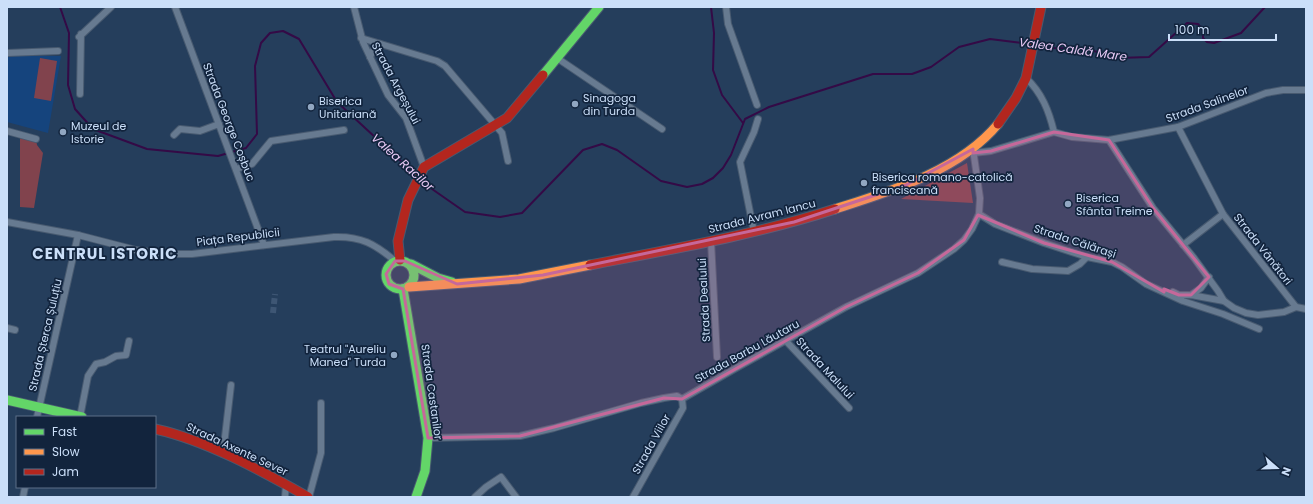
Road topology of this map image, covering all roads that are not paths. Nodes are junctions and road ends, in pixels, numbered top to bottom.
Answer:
1 (111, 7) edge
2 (175, 7) edge
3 (354, 7) edge
4 (599, 7) edge
5 (726, 7) edge
6 (1040, 7) edge
7 (361, 38) junction
8 (380, 44) junction
9 (58, 51) dead end
10 (7, 53) edge
11 (370, 57) junction
12 (557, 58) junction
13 (1026, 78) junction
14 (1306, 90) edge
15 (80, 94) dead end
16 (757, 105) dead end
17 (758, 119) dead end
18 (219, 124) junction
19 (496, 125) junction
20 (1178, 128) junction
21 (662, 129) dead end
22 (344, 130) dead end
23 (7, 131) edge
24 (1054, 132) junction
25 (174, 135) dead end
26 (36, 139) dead end
27 (1109, 140) junction
28 (973, 151) junction
29 (508, 161) dead end
30 (236, 167) junction
31 (423, 169) junction
32 (979, 214) junction
33 (1223, 214) junction
34 (7, 222) edge
35 (754, 232) junction
36 (78, 235) junction
37 (711, 241) junction
38 (264, 245) junction
39 (1184, 245) junction
40 (1087, 257) junction
41 (402, 262) junction
42 (1002, 262) dead end
43 (1209, 278) junction
44 (457, 284) junction
45 (406, 288) junction
46 (1164, 292) junction
47 (1190, 295) junction
48 (1224, 301) junction
49 (1296, 307) junction
50 (1306, 309) edge
51 (7, 328) edge
52 (1259, 329) dead end
53 (15, 330) dead end
54 (129, 341) dead end
55 (786, 341) junction
56 (717, 357) dead end
57 (231, 385) dead end
58 (7, 400) edge
59 (682, 400) junction
60 (321, 403) dead end
61 (39, 407) junction
62 (849, 408) dead end
63 (37, 416) edge
64 (77, 416) edge
65 (81, 416) edge
66 (156, 429) edge
67 (428, 438) junction
68 (223, 454) junction
69 (286, 485) junction
70 (286, 497) edge
71 (308, 497) edge
72 (416, 497) edge
73 (475, 497) edge
74 (516, 497) edge
75 (633, 497) edge

1 - 15 street
2 - 18 street, Strada George Coșbuc
3 - 7 street, Strada Argeșului
4 - 12 main road
5 - 16 street
6 - 13 main road, Strada Avram Iancu
7 - 8 street
7 - 11 street, Strada Argeșului
8 - 11 street
8 - 19 street
9 - 10 street
11 - 31 street, Strada Argeșului
12 - 19 main road
12 - 21 street
13 - 24 street
13 - 28 main road, Strada Avram Iancu
14 - 20 street, Strada Salinelor
17 - 35 street
18 - 25 street
18 - 30 street, Strada George Coșbuc
19 - 29 street
19 - 31 main road
20 - 27 street, Strada Salinelor
20 - 33 street, Strada Vânători
22 - 30 street
23 - 26 street
24 - 27 street, Strada Salinelor
24 - 28 street
27 - 39 street
28 - 32 street, Strada Barbu Lăutaru
28 - 35 main road, Strada Avram Iancu
30 - 38 street, Strada George Coșbuc
31 - 41 main road
32 - 40 street, Strada Călărași
32 - 55 street, Strada Barbu Lăutaru
33 - 39 street, Strada Vânători
33 - 49 street, Strada Vânători
34 - 36 street, Piața Republicii
35 - 37 main road, Strada Avram Iancu
36 - 38 street, Piața Republicii
36 - 61 street, Strada Șterca Șuluțiu
37 - 44 main road, Strada Avram Iancu
37 - 56 street, Strada Dealului
38 - 41 street, Piața Republicii
39 - 43 street
40 - 42 street
40 - 46 street, Strada Călărași
41 - 44 main road, Strada Avram Iancu
41 - 45 main road
41 - 45 main road
43 - 47 street
43 - 48 street
44 - 45 main road, Strada Avram Iancu
45 - 67 main road, Strada Castanilor
46 - 47 street, Strada Călărași
46 - 52 street, Strada Călărași
47 - 48 street, Strada Călărași
48 - 49 street
49 - 50 street
51 - 53 street
54 - 65 street
55 - 59 street, Strada Barbu Lăutaru
55 - 62 street, Strada Malului
57 - 68 street
58 - 61 main road
59 - 67 street
59 - 75 street, Strada Viilor
60 - 71 street
61 - 63 street, Strada Șterca Șuluțiu
61 - 64 main road
66 - 68 main road, Strada Axente Sever
67 - 72 main road, Strada Castanilor
68 - 69 main road, Strada Axente Sever
69 - 70 street
69 - 71 main road, Strada Axente Sever
73 - 74 street

